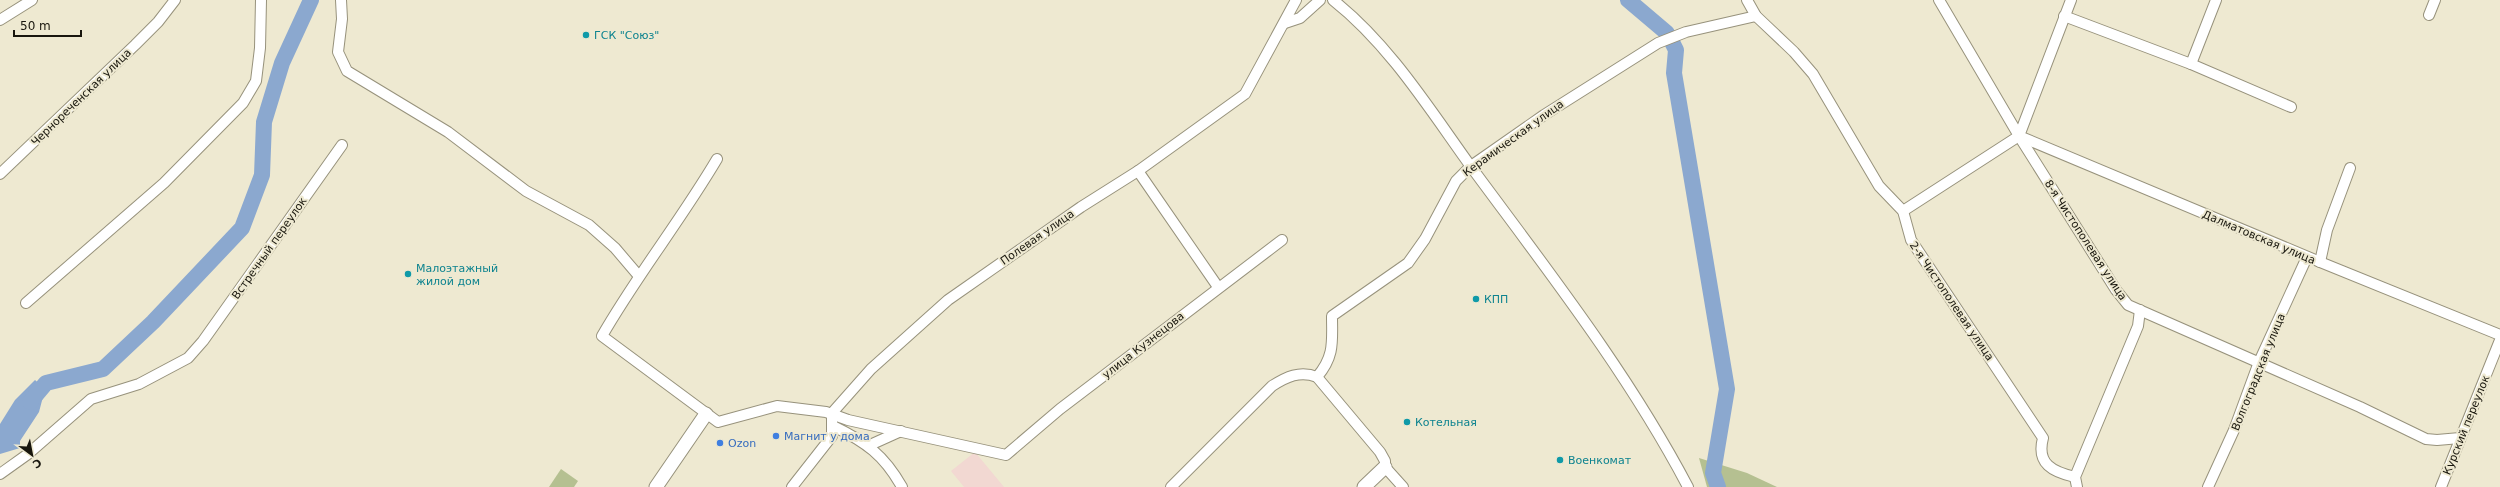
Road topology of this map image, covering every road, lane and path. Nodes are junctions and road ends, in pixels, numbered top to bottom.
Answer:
1 (32, 0) edge
2 (175, 0) edge
3 (262, 0) edge
4 (341, 0) edge
5 (1296, 0) edge
6 (1320, 0) edge
7 (1333, 0) edge
8 (1747, 0) edge
9 (1939, 0) edge
10 (2071, 0) edge
11 (2216, 0) edge
12 (2435, 0) edge
13 (2429, 15) dead end
14 (1756, 16) junction
15 (2064, 16) junction
16 (0, 20) edge
17 (1285, 23) junction
18 (2191, 64) junction
19 (2291, 107) dead end
20 (2019, 136) junction
21 (342, 145) dead end
22 (716, 159) dead end
23 (1471, 166) junction
24 (2350, 168) dead end
25 (1138, 171) junction
26 (0, 174) edge
27 (1903, 211) junction
28 (1282, 240) dead end
29 (2307, 257) junction
30 (2320, 262) junction
31 (638, 275) junction
32 (1218, 287) junction
33 (26, 303) dead end
34 (2140, 310) junction
35 (2500, 335) edge
36 (2500, 340) edge
37 (2259, 362) junction
38 (1317, 377) junction
39 (832, 413) junction
40 (706, 414) junction
41 (833, 426) junction
42 (901, 431) junction
43 (2460, 438) junction
44 (870, 445) junction
45 (1385, 467) junction
46 (0, 474) edge
47 (2076, 482) edge
48 (656, 487) edge
49 (792, 487) edge
50 (902, 487) edge
51 (1171, 487) edge
52 (1364, 487) edge
53 (1403, 487) edge
54 (1688, 487) edge
55 (2208, 487) edge
56 (2441, 487) edge

1 - 16 street
2 - 26 street, Чернореченская улица
3 - 33 street
4 - 31 street
5 - 17 street, Полевая улица
6 - 17 street
7 - 23 street
8 - 14 street, 2-я Чистополевая улица
9 - 20 street, 8-я Чистополевая улица
10 - 15 street
11 - 18 street
12 - 13 street
14 - 23 street, Керамическая улица
14 - 27 street, 2-я Чистополевая улица
15 - 18 street
15 - 20 street
17 - 25 street, Полевая улица
18 - 19 street
20 - 27 street
20 - 29 street, Далматовская улица
20 - 34 street, 8-я Чистополевая улица
21 - 46 street, Встречный переулок
22 - 31 street
23 - 38 street, Керамическая улица
23 - 54 street
24 - 30 street
25 - 32 street
25 - 39 street, Полевая улица
27 - 47 street, 2-я Чистополевая улица
28 - 32 street, улица Кузнецова
29 - 30 street, Далматовская улица
29 - 37 street, Волгоградская улица
30 - 35 street, Далматовская улица
31 - 40 street
32 - 42 street, улица Кузнецова
34 - 37 street, 8-я Чистополевая улица
34 - 47 street
36 - 43 street, Курский переулок
37 - 43 street, 8-я Чистополевая улица
37 - 55 street, Волгоградская улица
38 - 45 street
38 - 51 street
39 - 40 street
39 - 41 street
39 - 42 street
40 - 48 street
41 - 44 street
41 - 49 street
42 - 44 street
43 - 56 street, Курский переулок
44 - 50 street
45 - 52 street
45 - 53 street

